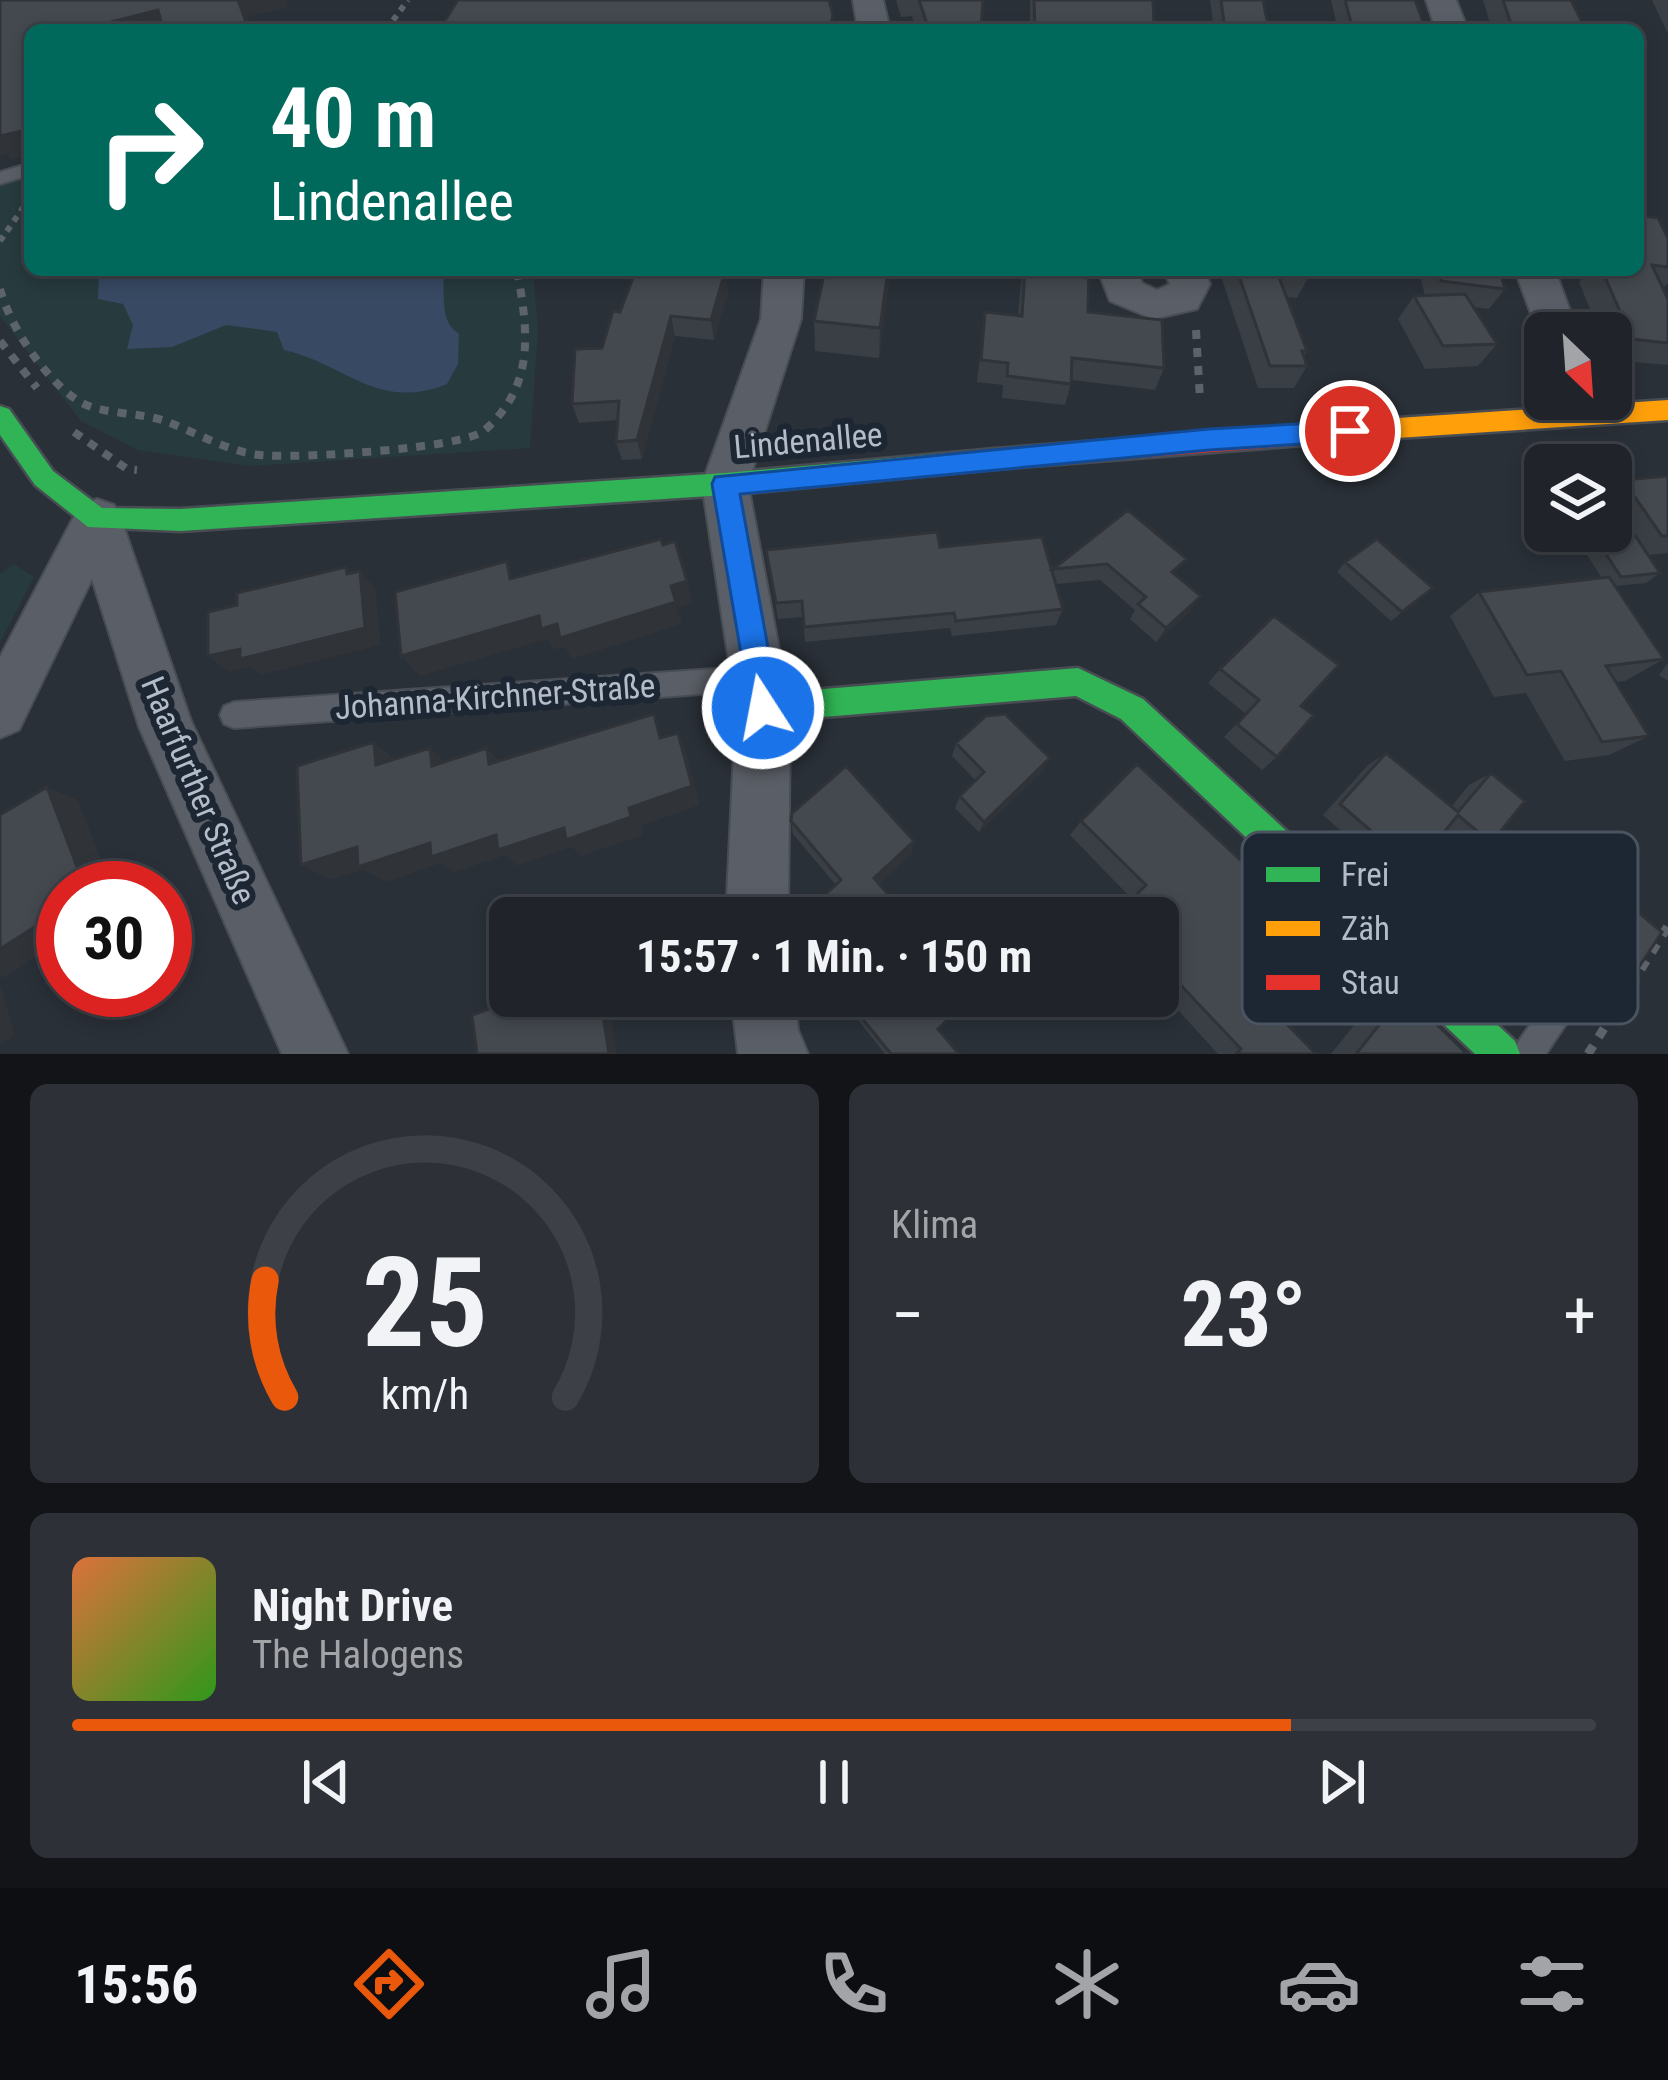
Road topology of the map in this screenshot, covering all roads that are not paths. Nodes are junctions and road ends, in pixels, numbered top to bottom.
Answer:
1 (784, 276) edge
2 (1120, 276) edge
3 (1537, 276) edge
4 (1183, 285) edge
5 (1550, 312) edge
6 (1632, 409) edge
7 (1668, 410) edge
8 (1524, 413) edge
9 (0, 416) edge
10 (725, 484) junction
11 (97, 519) junction
12 (760, 693) junction
13 (0, 712) edge
14 (234, 715) dead end
15 (1264, 832) edge
16 (757, 897) edge
17 (764, 1017) edge
18 (1470, 1024) edge
19 (1548, 1024) edge
20 (315, 1054) edge
21 (775, 1054) edge
22 (1502, 1054) edge
23 (1526, 1054) edge

1 - 10 street
2 - 4 street
3 - 5 street
6 - 7 street, Lindenallee
8 - 10 street, Lindenallee
9 - 11 street
10 - 11 street, Lindenallee
10 - 12 street
11 - 13 street
11 - 20 street, Haarfurther Straße
12 - 14 lane, Johanna-Kirchner-Straße
12 - 15 street
12 - 16 street
17 - 21 street
18 - 22 street
19 - 23 lane

